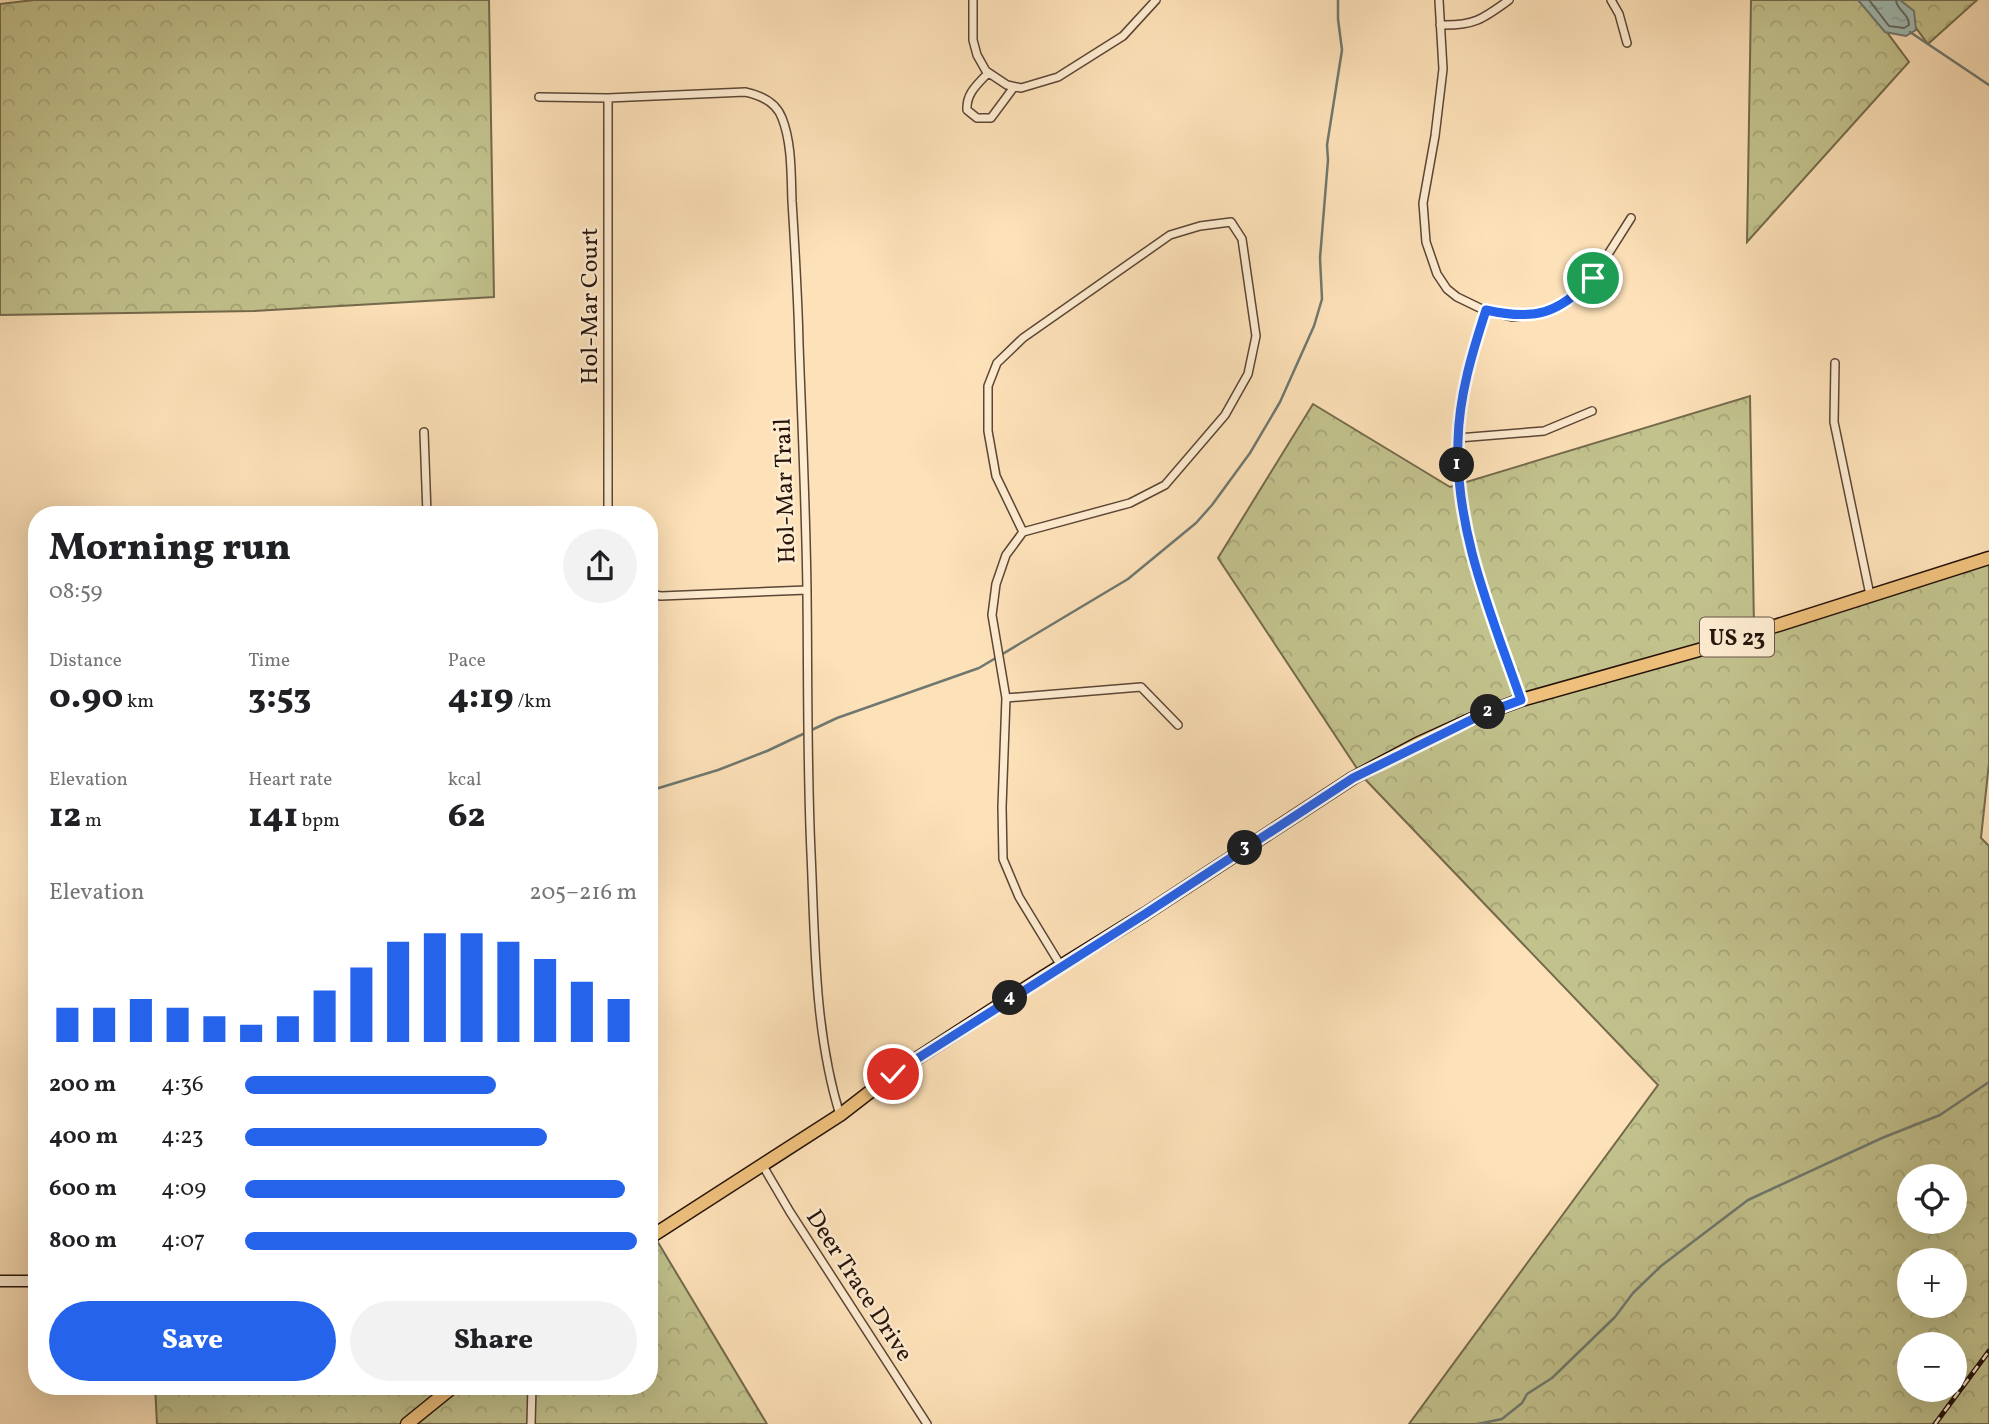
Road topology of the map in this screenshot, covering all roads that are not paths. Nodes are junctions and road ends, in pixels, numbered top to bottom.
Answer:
1 (973, 0) edge
2 (1156, 0) edge
3 (1439, 0) edge
4 (1509, 0) edge
5 (1611, 0) edge
6 (1440, 25) junction
7 (1627, 43) dead end
8 (988, 73) junction
9 (1014, 87) junction
10 (539, 97) dead end
11 (608, 98) junction
12 (1631, 218) dead end
13 (1486, 310) junction
14 (1835, 363) dead end
15 (1592, 411) dead end
16 (424, 432) dead end
17 (1458, 438) junction
18 (426, 506) edge
19 (608, 506) edge
20 (1023, 532) junction
21 (1989, 558) edge
22 (807, 590) junction
23 (1870, 595) junction
24 (658, 596) edge
25 (1006, 698) junction
26 (1521, 700) junction
27 (1178, 725) dead end
28 (1061, 966) junction
29 (840, 1115) junction
30 (763, 1166) junction
31 (658, 1232) edge
32 (0, 1281) edge
33 (28, 1281) edge
34 (443, 1395) edge
35 (531, 1395) edge
36 (407, 1424) edge
37 (531, 1424) edge
38 (927, 1424) edge

1 - 8 street
2 - 9 street
3 - 6 street
4 - 6 street
5 - 7 street
6 - 13 street
8 - 9 street
8 - 9 street
10 - 11 street, Hol-Mar Trail
11 - 19 street, Hol-Mar Court
11 - 22 street, Hol-Mar Trail
12 - 13 street
13 - 17 street
14 - 23 street
15 - 17 street
16 - 18 street
17 - 26 street
20 - 20 street
20 - 25 street
21 - 23 main road, US 23
22 - 24 street
22 - 29 street, Hol-Mar Trail
23 - 26 main road, US 23
25 - 27 street
25 - 28 street
26 - 28 main road, US 23
28 - 29 main road, US 23
29 - 30 main road, US 23
30 - 31 main road, US 23
30 - 38 street, Deer Trace Drive
32 - 33 street
34 - 36 main road
35 - 37 street

